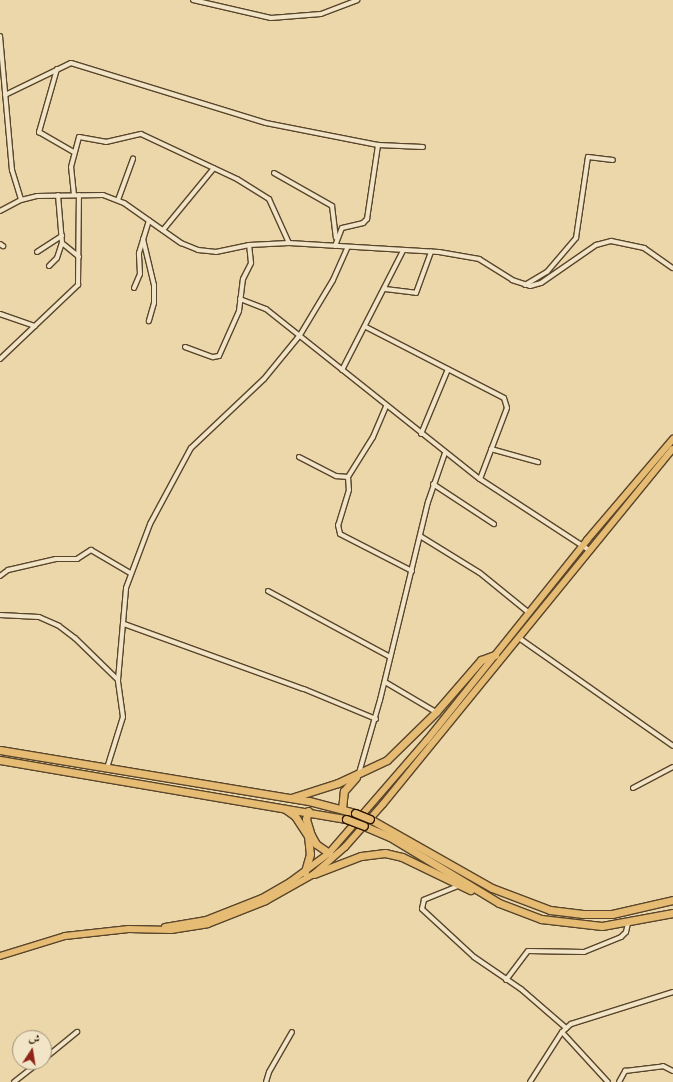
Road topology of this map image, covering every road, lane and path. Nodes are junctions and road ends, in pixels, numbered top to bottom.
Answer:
1 (193, 0) edge
2 (357, 0) edge
3 (0, 36) edge
4 (57, 69) junction
5 (5, 95) junction
6 (378, 145) junction
7 (423, 147) dead end
8 (73, 152) junction
9 (133, 159) dead end
10 (613, 160) dead end
11 (214, 168) junction
12 (274, 173) dead end
13 (58, 195) junction
14 (74, 195) junction
15 (79, 195) junction
16 (21, 200) junction
17 (118, 200) junction
18 (0, 211) edge
19 (149, 221) junction
20 (163, 230) junction
21 (62, 236) junction
22 (143, 239) junction
23 (336, 240) junction
24 (62, 243) junction
25 (290, 243) junction
26 (248, 245) junction
27 (335, 246) junction
28 (347, 248) junction
29 (403, 251) junction
30 (37, 252) dead end
31 (431, 252) junction
32 (79, 257) junction
33 (49, 266) dead end
34 (673, 268) edge
35 (525, 285) junction
36 (134, 288) dead end
37 (385, 289) junction
38 (240, 299) junction
39 (0, 314) edge
40 (149, 321) dead end
41 (35, 326) junction
42 (366, 327) junction
43 (300, 335) junction
44 (186, 347) dead end
45 (0, 359) edge
46 (448, 369) junction
47 (342, 370) junction
48 (386, 406) junction
49 (421, 434) junction
50 (673, 439) edge
51 (673, 449) edge
52 (490, 450) junction
53 (445, 453) junction
54 (298, 457) dead end
55 (538, 462) dead end
56 (348, 477) junction
57 (480, 479) junction
58 (433, 484) junction
59 (494, 524) dead end
60 (420, 536) junction
61 (582, 545) junction
62 (589, 550) junction
63 (412, 571) junction
64 (130, 573) junction
65 (0, 576) edge
66 (268, 591) dead end
67 (528, 612) junction
68 (0, 615) edge
69 (124, 624) junction
70 (519, 638) junction
71 (390, 657) junction
72 (497, 657) junction
73 (118, 680) junction
74 (384, 682) junction
75 (436, 712) junction
76 (376, 719) junction
77 (673, 746) edge
78 (0, 750) edge
79 (0, 760) edge
80 (54, 760) junction
81 (673, 767) edge
82 (107, 768) junction
83 (52, 771) junction
84 (358, 774) junction
85 (632, 788) dead end
86 (289, 798) junction
87 (281, 806) junction
88 (342, 809) junction
89 (308, 811) junction
90 (329, 853) junction
91 (305, 872) junction
92 (314, 874) junction
93 (458, 886) junction
94 (480, 892) junction
95 (673, 900) edge
96 (239, 911) junction
97 (673, 913) edge
98 (628, 923) junction
99 (0, 956) edge
100 (506, 980) junction
101 (673, 992) edge
102 (566, 1028) junction
103 (77, 1032) dead end
104 (292, 1032) dead end
105 (562, 1032) junction
106 (52, 1052) edge
107 (30, 1070) edge
108 (673, 1071) edge
109 (14, 1082) edge
110 (266, 1082) edge
111 (530, 1082) edge
112 (608, 1082) edge
113 (619, 1082) edge

1 - 2 street
3 - 5 street
4 - 5 street
4 - 6 street
4 - 8 street
5 - 16 street
6 - 7 street
6 - 23 street
8 - 11 street
8 - 14 street
9 - 17 street
10 - 35 street
11 - 20 street
11 - 25 street
12 - 23 street
13 - 14 street
13 - 16 street
13 - 21 street
14 - 15 street
15 - 17 street
15 - 32 street
16 - 18 street
17 - 19 street
19 - 20 street
19 - 22 street
20 - 26 street
21 - 24 street
21 - 30 street
22 - 36 street
22 - 40 street
23 - 27 street
24 - 32 street
24 - 33 street
25 - 26 street
25 - 27 street
26 - 38 street
27 - 28 street
28 - 29 street
28 - 43 street
29 - 31 street
29 - 37 street
31 - 35 street
31 - 37 street
32 - 41 street
34 - 35 street
37 - 42 street
38 - 43 street
38 - 44 street
39 - 41 street
41 - 45 street
42 - 46 street
42 - 47 street
43 - 47 street
43 - 64 street
46 - 49 street
46 - 52 street
47 - 48 street
48 - 49 street
48 - 56 street
49 - 53 street
50 - 61 main road
51 - 62 main road
52 - 55 street
52 - 57 street
53 - 57 street
53 - 58 street
54 - 56 street
56 - 63 street
57 - 61 street
58 - 59 street
58 - 60 street
60 - 63 street
60 - 67 street
61 - 62 street
61 - 67 main road
62 - 70 main road
63 - 71 street
64 - 65 street
64 - 69 street
66 - 71 street
67 - 72 main road
68 - 73 street
69 - 73 street
69 - 76 street
70 - 72 main road
70 - 77 street
71 - 74 street
72 - 75 highway
72 - 90 main road
72 - 92 main road
73 - 82 street
74 - 75 street
74 - 76 street
75 - 84 highway
76 - 84 street
78 - 80 highway
79 - 83 highway
80 - 82 highway
80 - 83 highway
81 - 85 street
82 - 86 highway
83 - 87 highway
84 - 86 highway
84 - 88 highway
86 - 88 highway
87 - 89 highway
87 - 91 highway
88 - 95 highway, bridge
89 - 90 highway
89 - 94 highway, bridge
90 - 91 main road
91 - 96 main road
92 - 93 highway
92 - 96 main road
93 - 94 highway
93 - 100 street
94 - 98 highway
96 - 99 main road
97 - 98 highway
98 - 100 street
100 - 102 street
101 - 102 street
102 - 105 street
103 - 106 street
104 - 110 street
105 - 111 street
105 - 112 street
107 - 109 street
108 - 113 street

